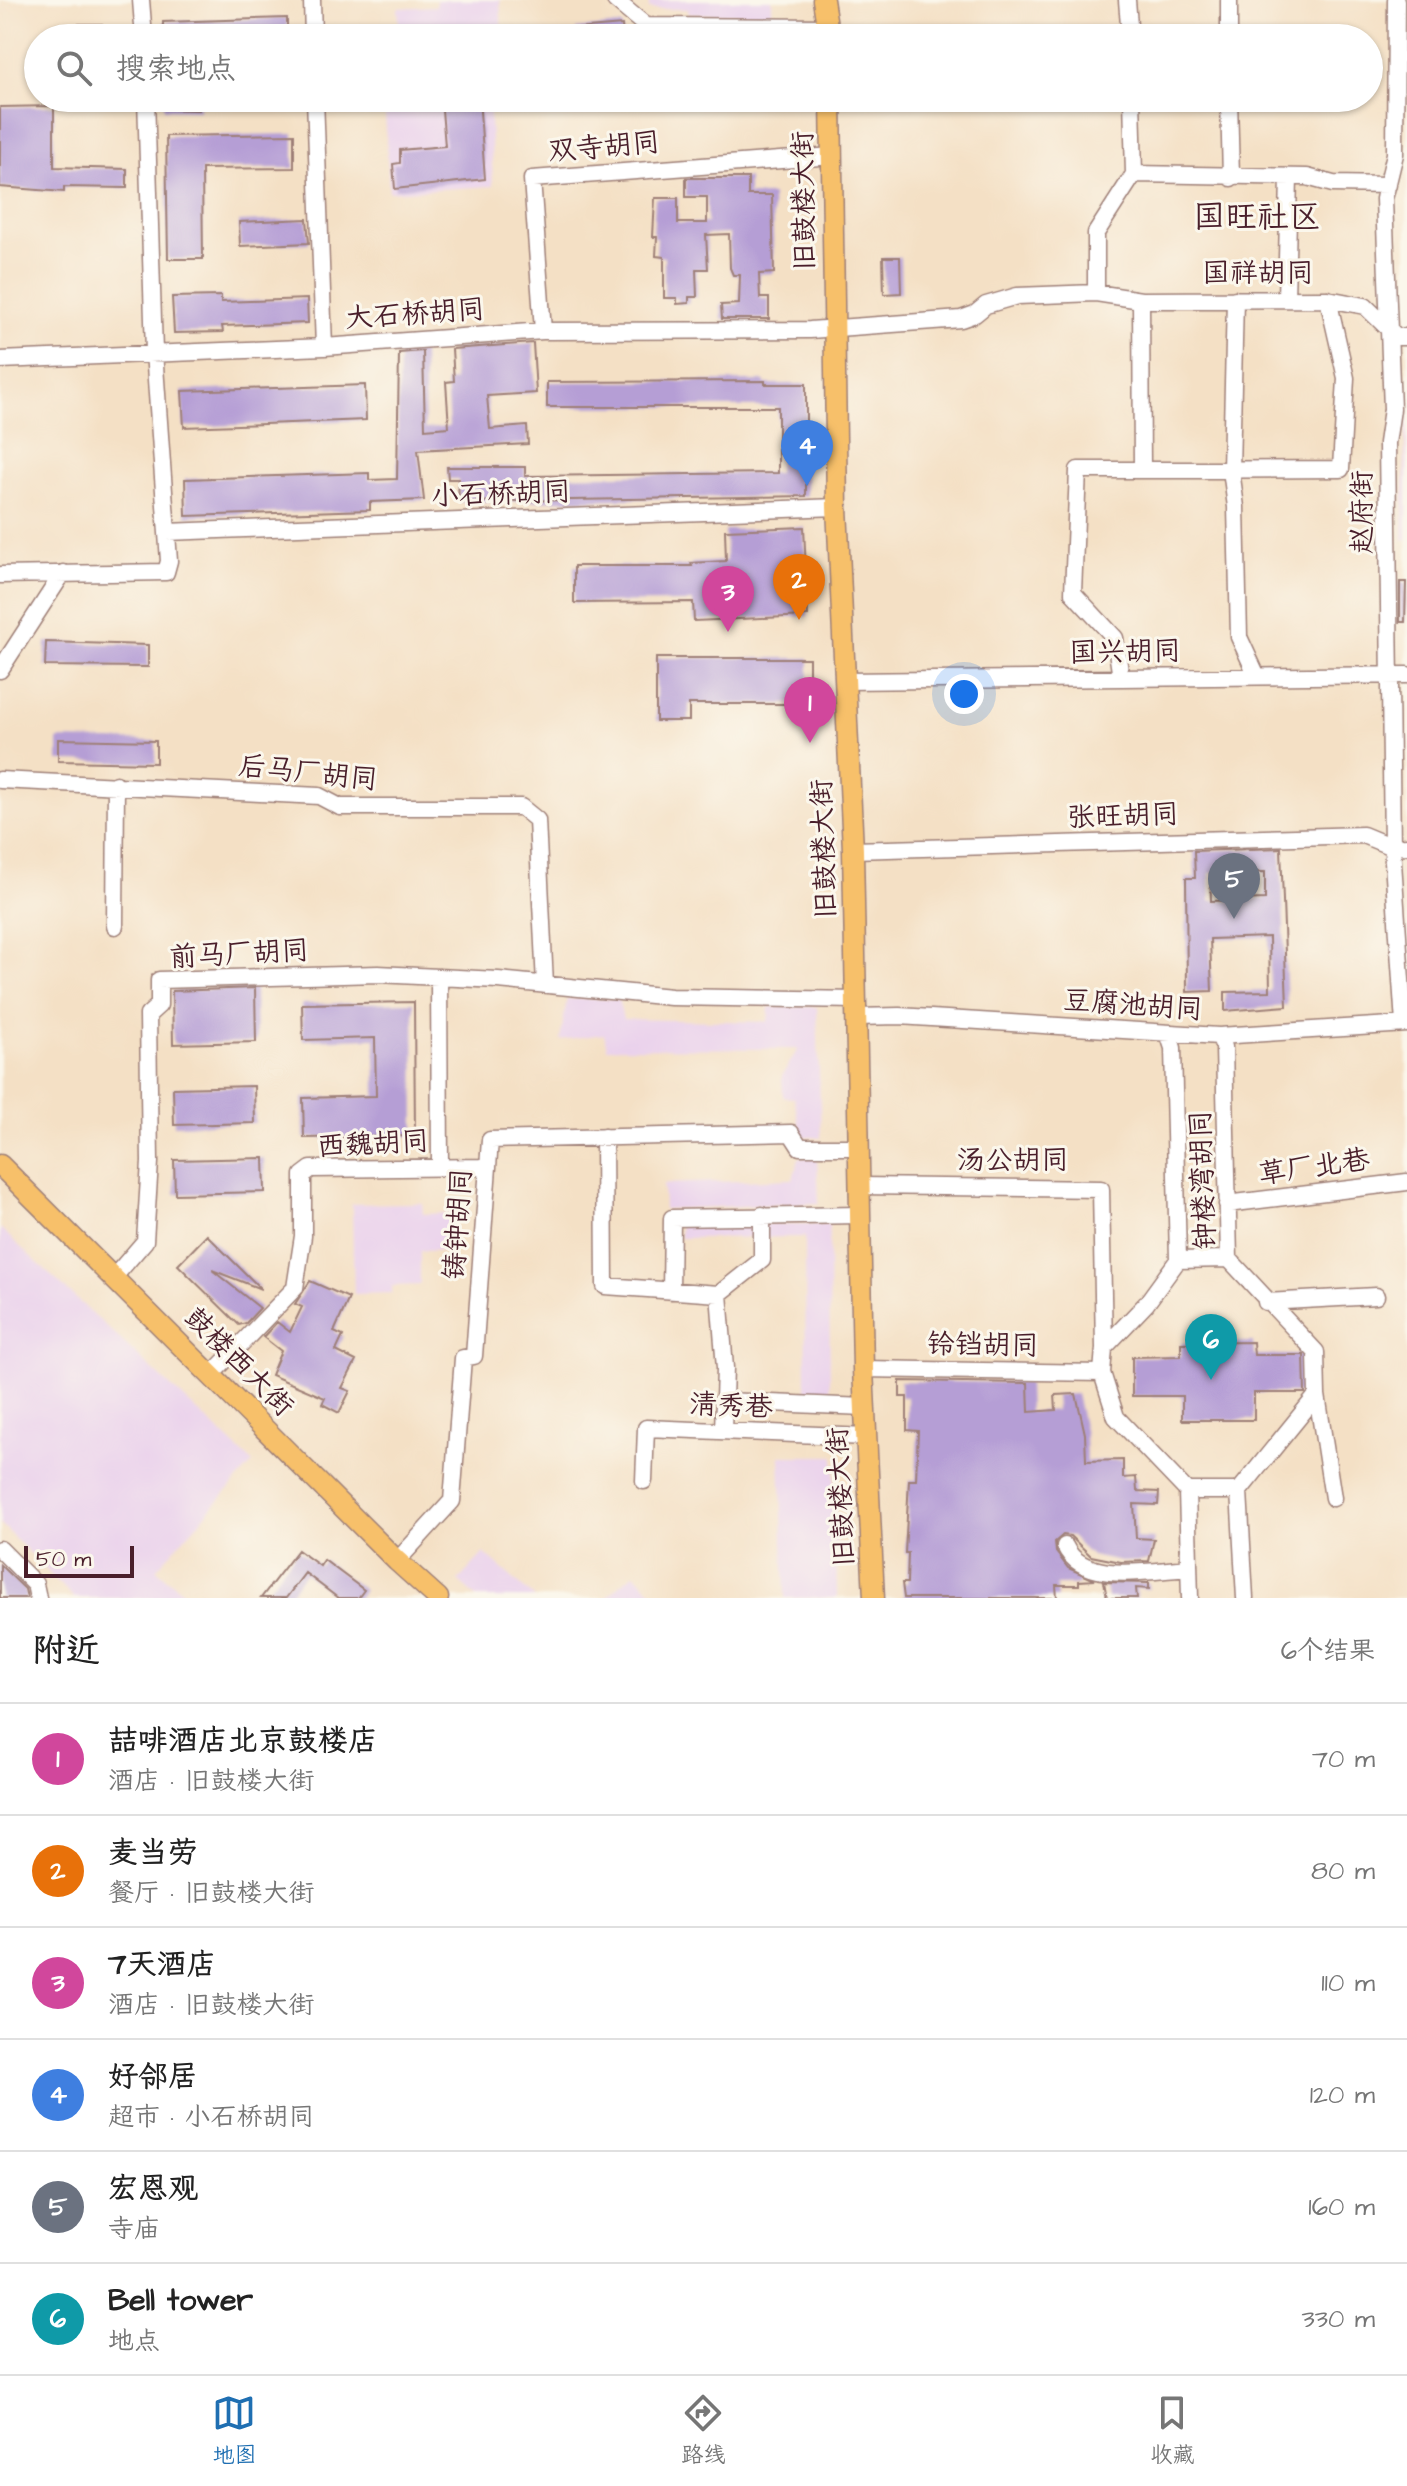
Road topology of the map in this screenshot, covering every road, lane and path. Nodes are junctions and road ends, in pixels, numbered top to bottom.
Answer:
1 (141, 0) edge
2 (312, 0) edge
3 (615, 0) edge
4 (823, 0) edge
5 (1127, 0) edge
6 (1229, 0) edge
7 (1396, 0) edge
8 (143, 24) edge
9 (313, 24) edge
10 (644, 24) edge
11 (827, 24) edge
12 (1129, 24) edge
13 (1229, 24) edge
14 (146, 112) edge
15 (316, 112) edge
16 (831, 112) edge
17 (1132, 112) edge
18 (1229, 112) edge
19 (1401, 155) edge
20 (833, 156) junction
21 (1134, 174) junction
22 (1231, 178) junction
23 (1289, 178) junction
24 (1388, 185) junction
25 (1096, 293) junction
26 (1235, 299) junction
27 (1286, 299) junction
28 (1328, 299) junction
29 (1141, 300) junction
30 (1387, 326) junction
31 (834, 327) junction
32 (543, 331) junction
33 (1407, 337) edge
34 (324, 347) junction
35 (154, 352) junction
36 (0, 360) edge
37 (1142, 470) junction
38 (1231, 470) junction
39 (837, 507) junction
40 (167, 532) junction
41 (63, 573) junction
42 (0, 575) edge
43 (0, 670) edge
44 (1389, 675) junction
45 (1407, 675) edge
46 (1257, 676) junction
47 (1121, 678) junction
48 (844, 681) junction
49 (0, 780) edge
50 (116, 784) junction
51 (1400, 846) edge
52 (853, 850) junction
53 (115, 926) dead end
54 (439, 977) junction
55 (545, 985) junction
56 (856, 1008) junction
57 (1405, 1024) edge
58 (1168, 1033) junction
59 (1219, 1036) junction
60 (604, 1137) junction
61 (860, 1147) junction
62 (0, 1165) edge
63 (440, 1167) junction
64 (488, 1167) junction
65 (1407, 1182) edge
66 (860, 1186) junction
67 (1227, 1204) junction
68 (762, 1215) junction
69 (860, 1215) junction
70 (1229, 1259) junction
71 (1178, 1260) junction
72 (114, 1277) junction
73 (671, 1291) junction
74 (719, 1294) junction
75 (1376, 1296) dead end
76 (1266, 1302) junction
77 (1104, 1348) junction
78 (863, 1369) junction
79 (1102, 1373) junction
80 (211, 1375) junction
81 (1317, 1395) junction
82 (723, 1401) junction
83 (865, 1407) junction
84 (723, 1431) junction
85 (867, 1437) junction
86 (644, 1481) dead end
87 (1187, 1491) junction
88 (1239, 1491) junction
89 (1333, 1498) dead end
90 (1065, 1546) dead end
91 (0, 1549) edge
92 (397, 1561) junction
93 (1189, 1568) junction
94 (38, 1598) edge
95 (438, 1598) edge
96 (874, 1598) edge
97 (1190, 1598) edge
98 (1245, 1598) edge

1 - 8 street
2 - 9 street
3 - 10 street
4 - 11 main road
5 - 12 street
6 - 13 street
7 - 19 street, 赵府街
14 - 35 street
15 - 34 street
16 - 20 main road, 旧鼓楼大街
17 - 21 street
18 - 22 street
19 - 24 street, 赵府街
20 - 31 main road, 旧鼓楼大街
20 - 32 street, 双寺胡同
21 - 22 street
21 - 25 street
22 - 23 street
23 - 24 street
23 - 27 street
24 - 30 street, 赵府街
25 - 29 street, 国祥胡同
25 - 31 street, 国祥胡同
26 - 27 street, 国祥胡同
26 - 29 street, 国祥胡同
26 - 38 street
27 - 28 street, 国祥胡同
28 - 30 street, 国祥胡同
28 - 38 street
29 - 37 street
30 - 33 street, 国祥胡同
30 - 44 street, 赵府街
31 - 32 street, 大石桥胡同
31 - 39 main road, 旧鼓楼大街
32 - 34 street, 大石桥胡同
34 - 35 street, 大石桥胡同
35 - 36 street, 大石桥胡同
35 - 40 street
37 - 38 street
37 - 47 street
38 - 46 street
39 - 40 street, 小石桥胡同
39 - 48 main road, 旧鼓楼大街
40 - 41 street
41 - 42 street
41 - 43 street
44 - 45 street, 国兴胡同
44 - 46 street, 国兴胡同
44 - 51 street, 赵府街
46 - 47 street, 国兴胡同
47 - 48 street, 国兴胡同
48 - 52 main road, 旧鼓楼大街
49 - 50 street, 后马厂胡同
50 - 53 street
50 - 55 street, 后马厂胡同
51 - 52 street, 张旺胡同
51 - 57 street, 赵府街
52 - 56 main road, 旧鼓楼大街
54 - 55 street, 前马厂胡同
54 - 63 street
54 - 72 street, 前马厂胡同
55 - 56 street, 前马厂胡同
56 - 58 street, 豆腐池胡同
56 - 61 main road, 旧鼓楼大街
57 - 59 street, 豆腐池胡同
58 - 59 street, 豆腐池胡同
58 - 71 street, 钟楼湾胡同
59 - 67 street, 钟楼湾胡同
60 - 61 street, 铸钟胡同
60 - 64 street, 铸钟胡同
60 - 73 street
61 - 66 main road, 旧鼓楼大街
62 - 72 main road, 鼓楼西大街
63 - 64 street, 西魏胡同
63 - 80 street, 西魏胡同
64 - 92 street, 铸钟胡同
65 - 67 street, 草厂北巷
66 - 69 main road, 旧鼓楼大街
66 - 77 street, 汤公胡同
67 - 70 street, 钟楼湾胡同
68 - 69 street
68 - 73 street
68 - 74 street
69 - 78 main road, 旧鼓楼大街
70 - 71 street
70 - 76 street, 钟楼湾胡同
71 - 77 street, 钟楼湾胡同
72 - 80 main road, 鼓楼西大街
73 - 74 street
74 - 82 street
75 - 76 street
76 - 81 street, 钟楼湾胡同
77 - 79 street
78 - 79 street, 铃铛胡同
78 - 83 main road, 旧鼓楼大街
79 - 87 street
80 - 92 main road, 鼓楼西大街
81 - 88 street
81 - 89 street, 钟楼湾胡同
82 - 83 street
82 - 84 street
83 - 85 main road, 旧鼓楼大街
84 - 85 street, 清秀巷
84 - 86 street, 清秀巷
85 - 96 main road, 旧鼓楼大街
87 - 88 street
87 - 93 street
88 - 98 street
90 - 93 street
91 - 94 street
92 - 95 main road, 鼓楼西大街
93 - 97 street

